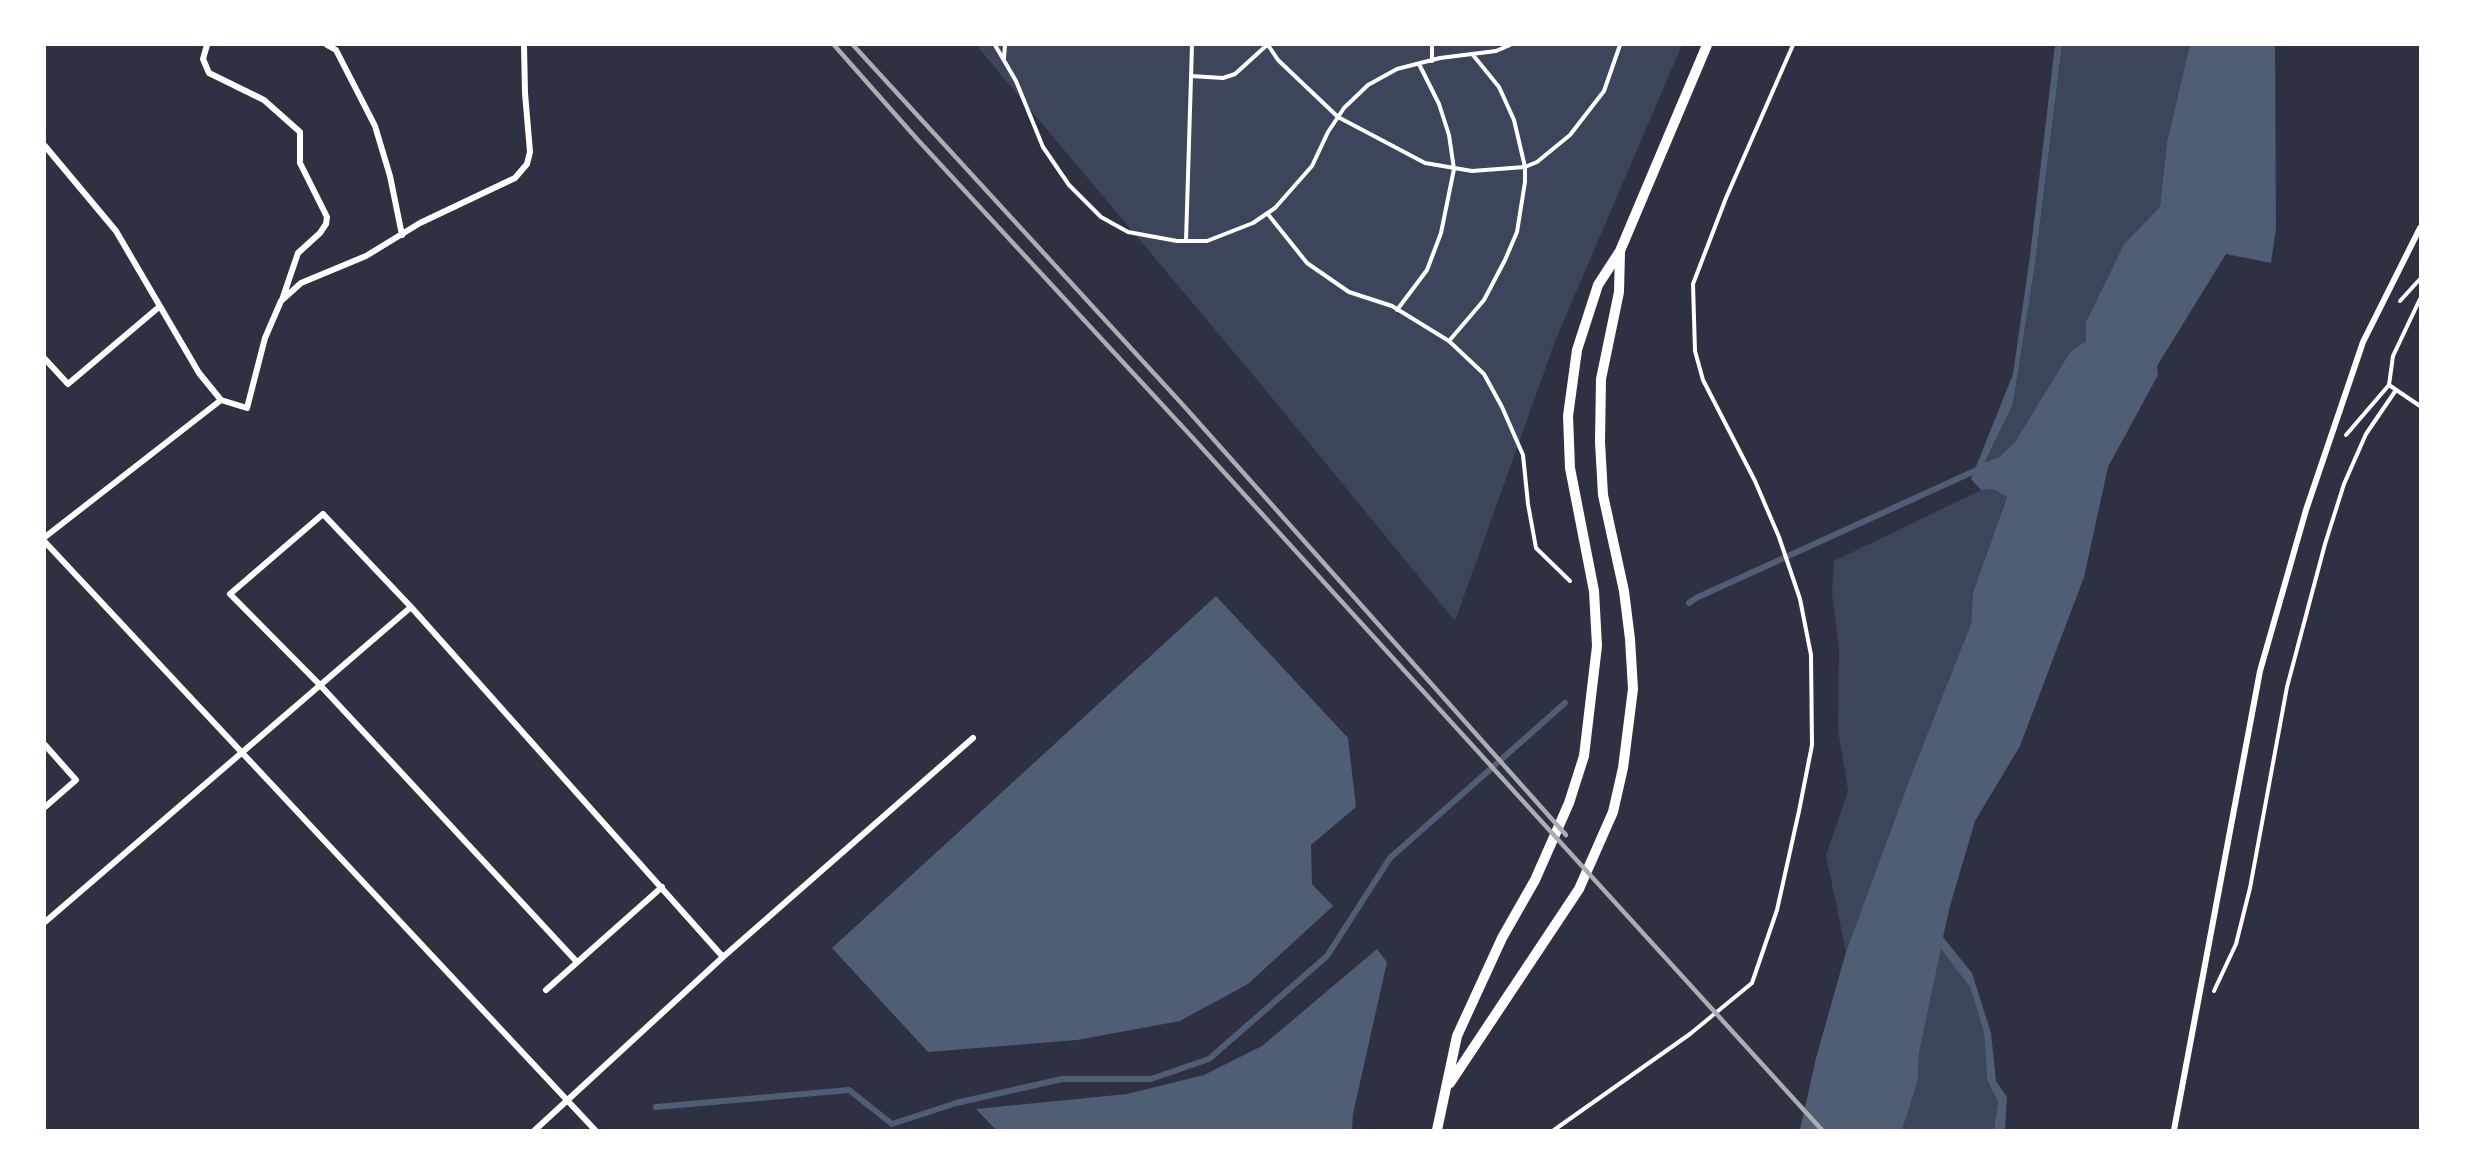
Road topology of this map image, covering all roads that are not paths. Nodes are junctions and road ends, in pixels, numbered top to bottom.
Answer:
1 (207, 45) edge
2 (327, 45) edge
3 (524, 45) edge
4 (1707, 45) edge
5 (45, 146) edge
6 (2420, 228) edge
7 (402, 235) junction
8 (1620, 251) junction
9 (282, 301) junction
10 (159, 307) junction
11 (45, 359) edge
12 (221, 400) junction
13 (45, 537) edge
14 (45, 542) edge
15 (411, 607) junction
16 (320, 685) junction
17 (973, 738) dead end
18 (45, 745) edge
19 (240, 753) junction
20 (45, 807) edge
21 (662, 887) junction
22 (45, 922) edge
23 (723, 957) junction
24 (577, 962) junction
25 (546, 990) dead end
26 (1448, 1087) junction
27 (568, 1100) junction
28 (535, 1130) edge
29 (595, 1130) edge
30 (1437, 1130) edge
31 (2174, 1130) edge

1 - 9 street
2 - 7 street
3 - 7 street
4 - 8 street
5 - 10 street
6 - 31 street
7 - 9 street
8 - 26 street
8 - 26 street
9 - 12 street
10 - 11 street
10 - 12 street
12 - 13 street
14 - 19 street
15 - 16 street
15 - 16 street
15 - 21 street
16 - 19 street
16 - 24 street
17 - 23 street
18 - 20 street
19 - 22 street
19 - 27 street
21 - 23 street
21 - 24 street
23 - 27 street
24 - 25 street
26 - 30 street
27 - 28 street
27 - 29 street

